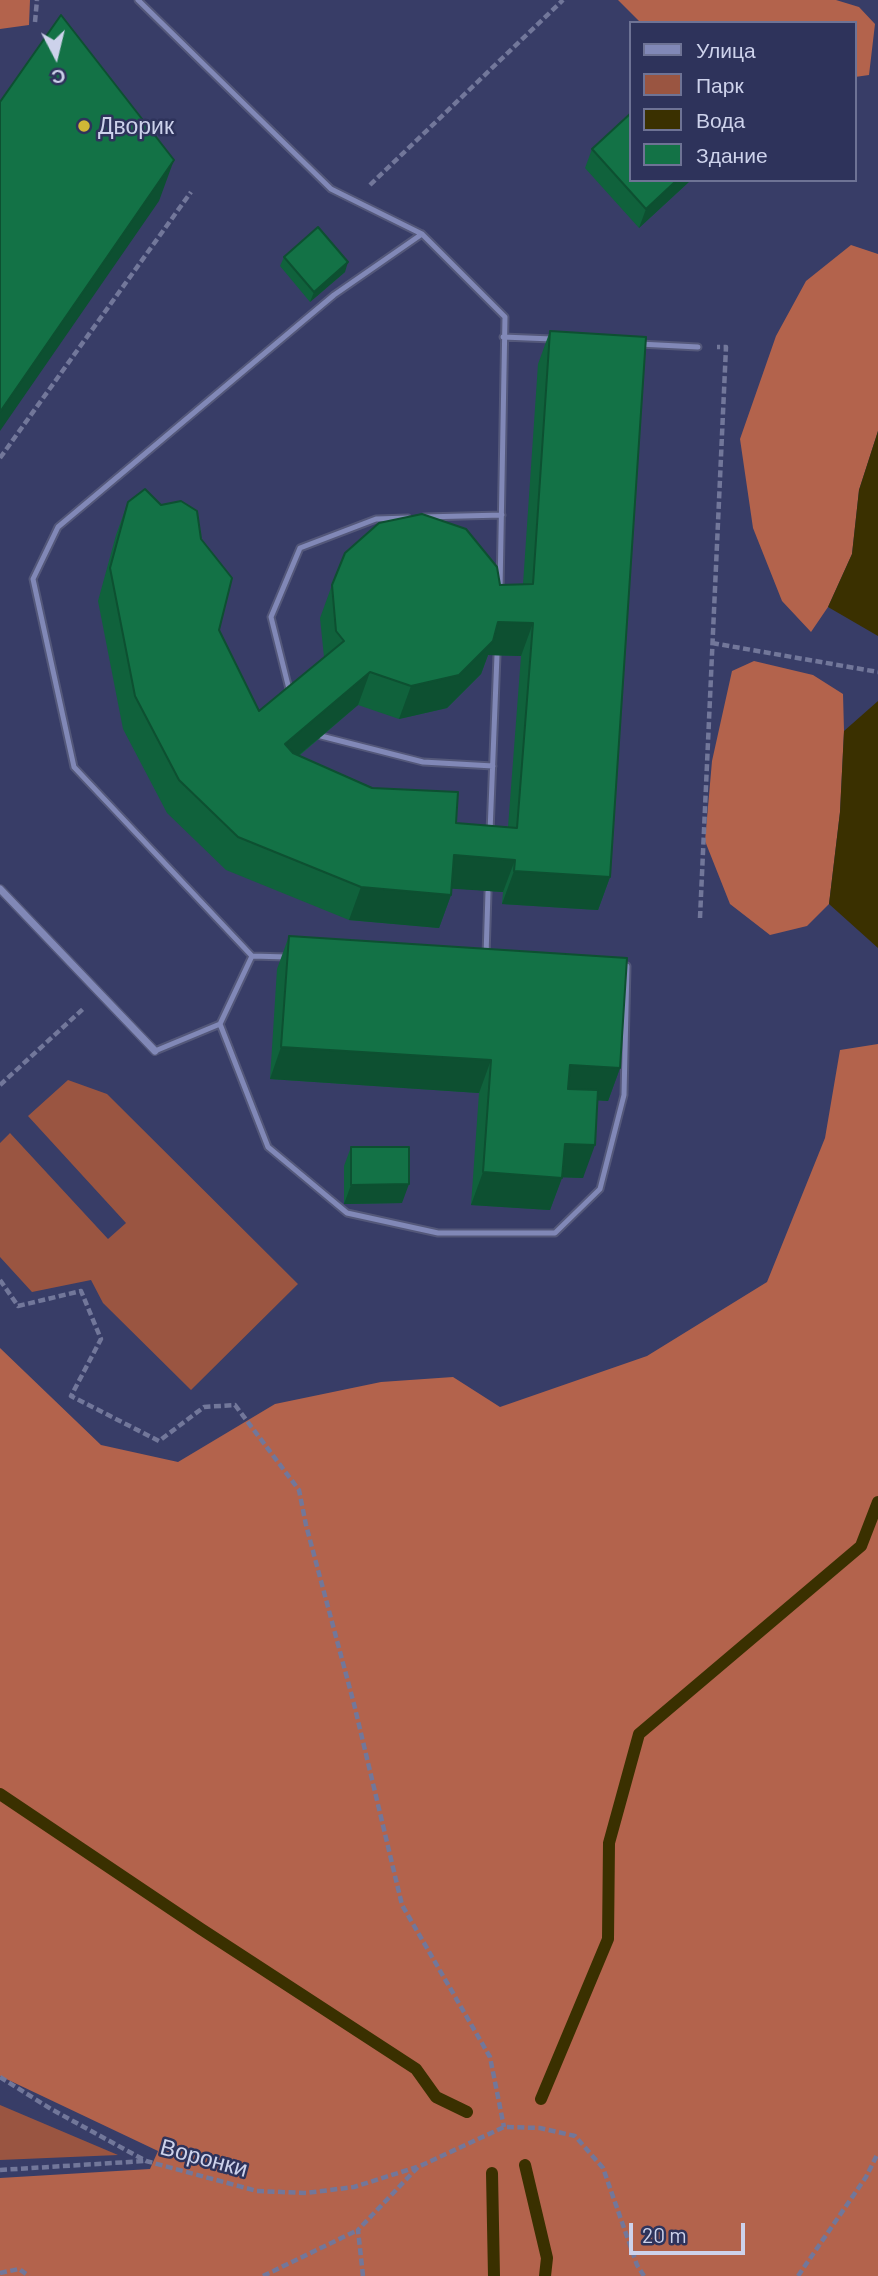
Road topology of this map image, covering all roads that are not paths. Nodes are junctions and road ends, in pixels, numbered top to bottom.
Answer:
1 (138, 0) edge
2 (422, 234) junction
3 (503, 337) junction
4 (559, 340) edge
5 (629, 343) edge
6 (698, 347) road end
7 (502, 515) junction
8 (499, 592) edge
9 (497, 655) edge
10 (293, 705) edge
11 (321, 736) edge
12 (493, 766) junction
13 (490, 833) edge
14 (0, 890) edge
15 (488, 892) dead end
16 (252, 956) junction
17 (292, 957) edge
18 (485, 962) edge
19 (614, 966) edge
20 (220, 1024) junction
21 (155, 1051) joint

1 - 2 lane
2 - 3 lane
2 - 16 lane
3 - 4 lane
3 - 7 lane
5 - 6 lane
7 - 8 lane
7 - 10 lane
9 - 12 lane
11 - 12 lane
12 - 13 lane
14 - 21 street
15 - 18 lane
16 - 17 lane
16 - 20 lane
19 - 20 lane
20 - 21 lane

